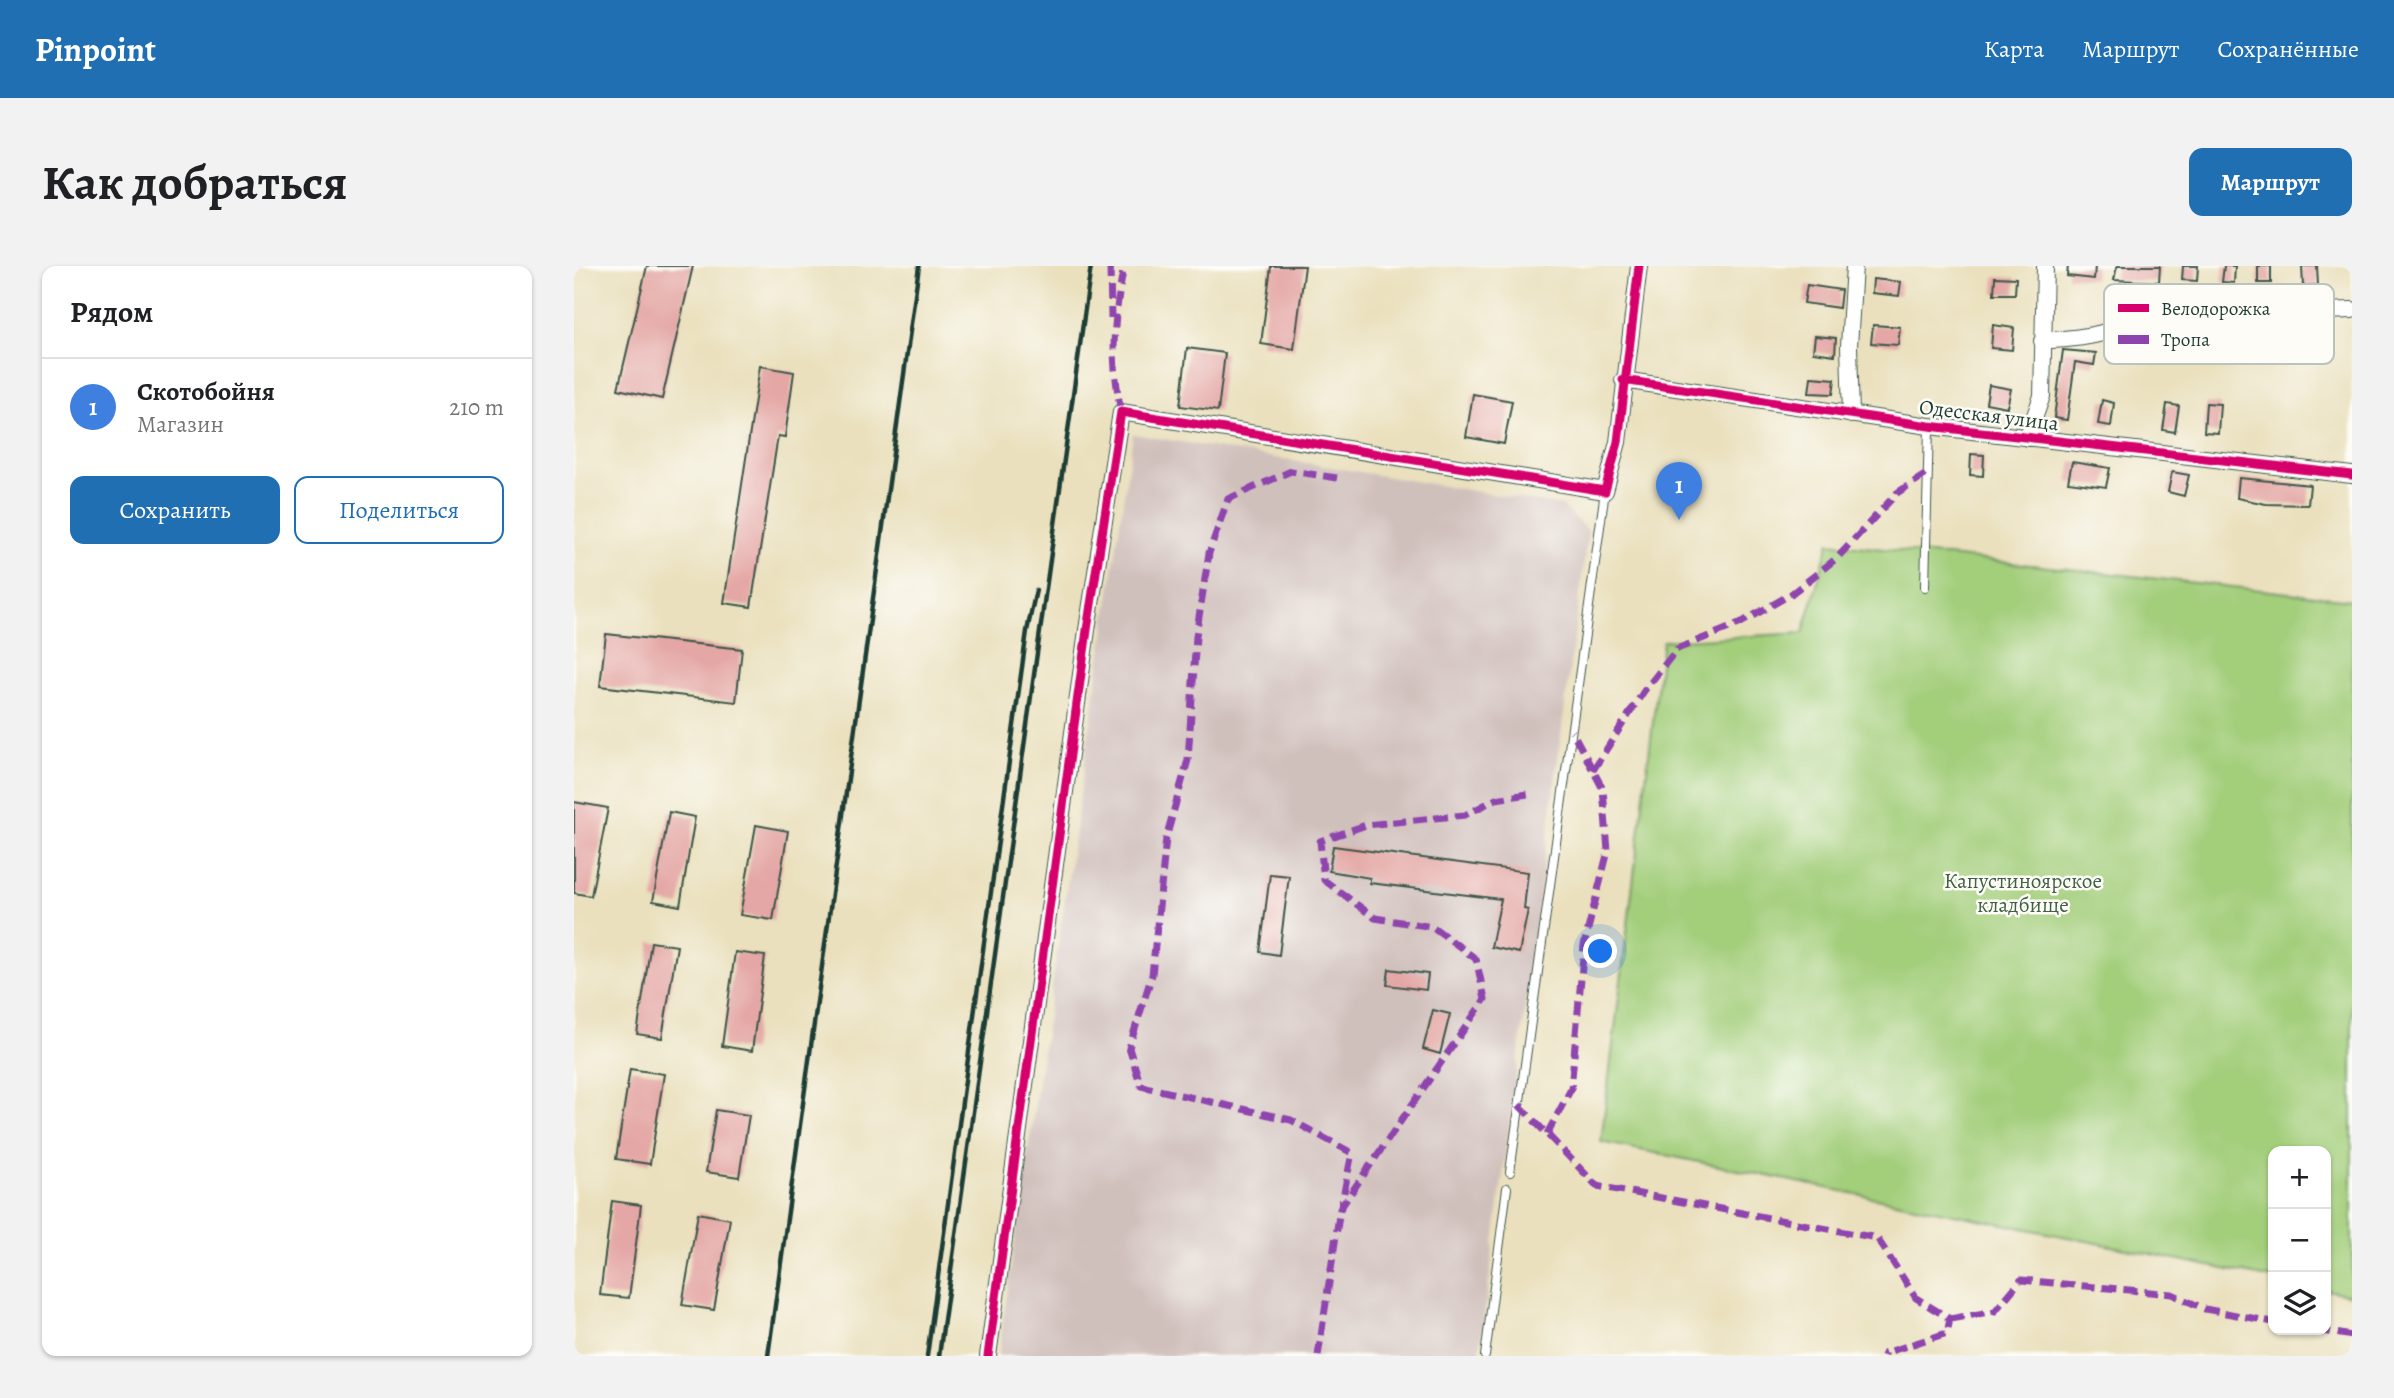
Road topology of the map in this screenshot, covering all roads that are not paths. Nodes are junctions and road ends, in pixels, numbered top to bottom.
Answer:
1 (1639, 266) edge
2 (1854, 266) edge
3 (2045, 266) edge
4 (2352, 310) edge
5 (2334, 311) edge
6 (2104, 332) edge
7 (2042, 341) junction
8 (1623, 380) junction
9 (1851, 415) junction
10 (1929, 426) junction
11 (2027, 438) junction
12 (2352, 475) edge
13 (1605, 491) junction
14 (1925, 587) dead end
15 (1510, 1172) dead end
16 (1507, 1188) dead end
17 (988, 1356) edge
18 (1485, 1356) edge

1 - 8 street
2 - 9 street
3 - 7 street
4 - 5 street
6 - 7 street
7 - 11 street
8 - 9 street, Одесская улица
8 - 13 street
9 - 10 street, Одесская улица
10 - 11 street, Одесская улица
10 - 14 lane
11 - 12 street, Одесская улица
13 - 15 lane
13 - 17 street
16 - 18 lane

